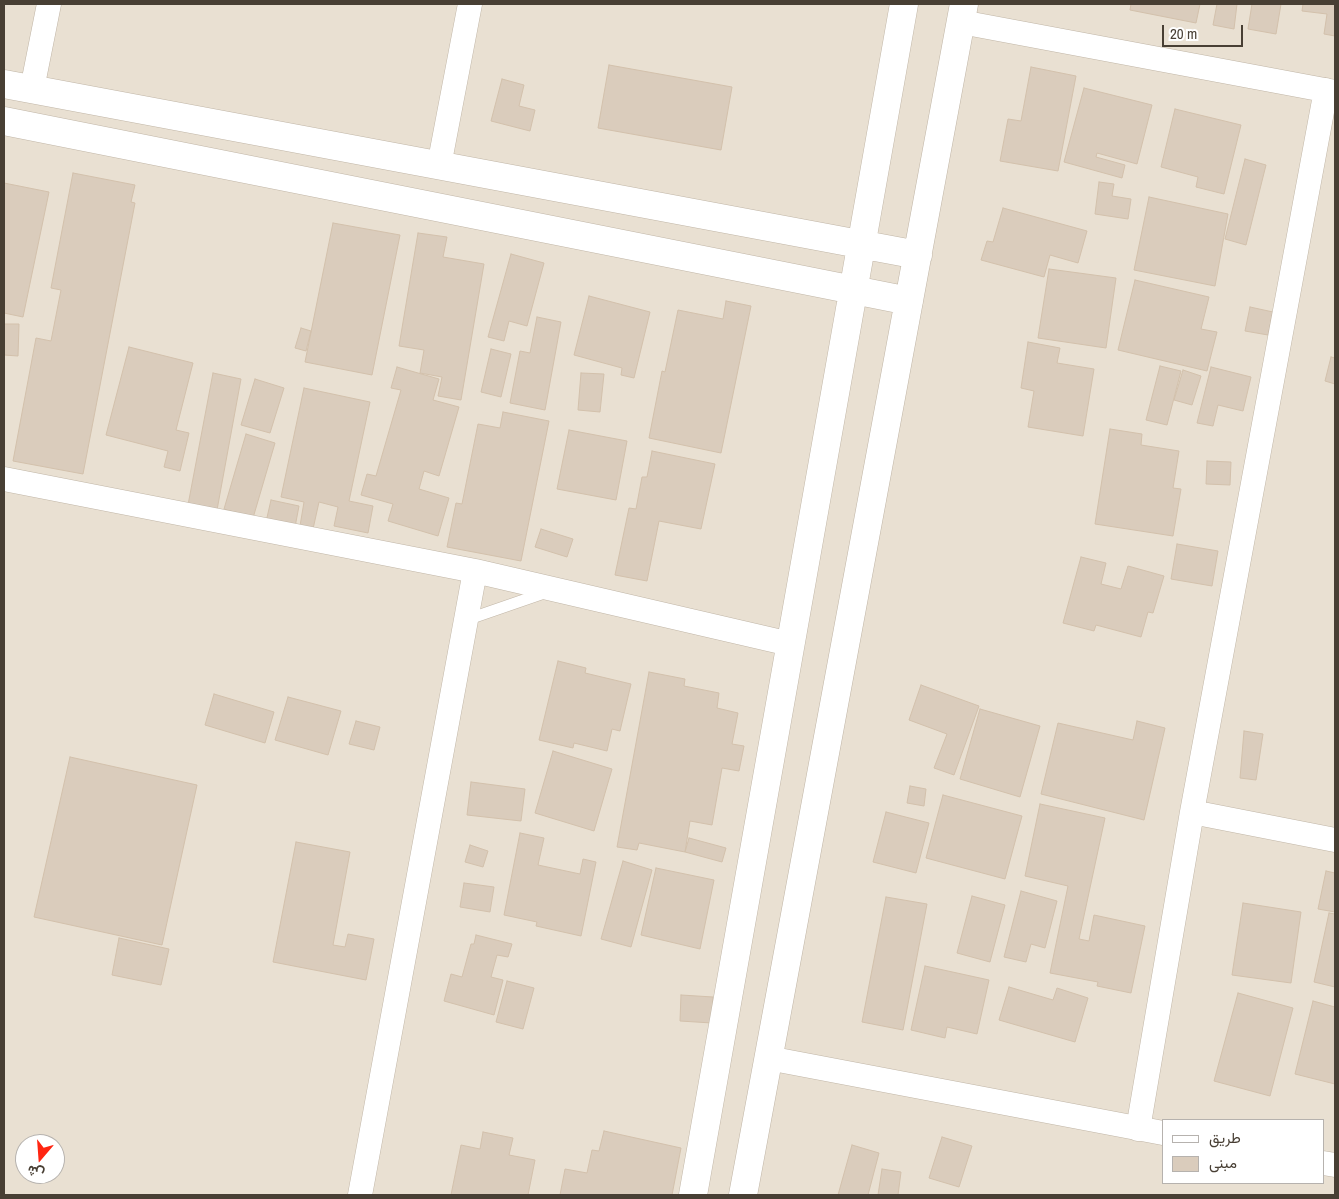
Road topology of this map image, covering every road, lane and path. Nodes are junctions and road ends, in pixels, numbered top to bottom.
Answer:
1 (49, 4) edge
2 (470, 4) edge
3 (904, 4) edge
4 (963, 13) edge
5 (4, 84) edge
6 (32, 89) junction
7 (1331, 91) edge
8 (4, 121) edge
9 (439, 166) junction
10 (861, 246) junction
11 (918, 255) junction
12 (853, 292) junction
13 (909, 301) junction
14 (4, 479) edge
15 (475, 571) junction
16 (554, 589) junction
17 (466, 620) junction
18 (790, 644) junction
19 (1192, 812) junction
20 (1335, 840) edge
21 (768, 1058) junction
22 (1138, 1129) junction
23 (1162, 1133) edge
24 (360, 1195) edge
25 (693, 1195) edge
26 (743, 1195) edge

1 - 6 street
2 - 9 street
3 - 10 street
4 - 7 street
4 - 11 street
5 - 6 street
6 - 9 street
7 - 19 street
8 - 12 street
9 - 10 street
10 - 11 street
10 - 12 street
11 - 13 street
12 - 13 street
12 - 18 street
13 - 21 street
14 - 15 street
15 - 16 street
15 - 17 street
16 - 17 lane
16 - 18 street
17 - 24 street
18 - 25 street
19 - 20 street
19 - 22 street
21 - 22 street
21 - 26 street
22 - 23 street

